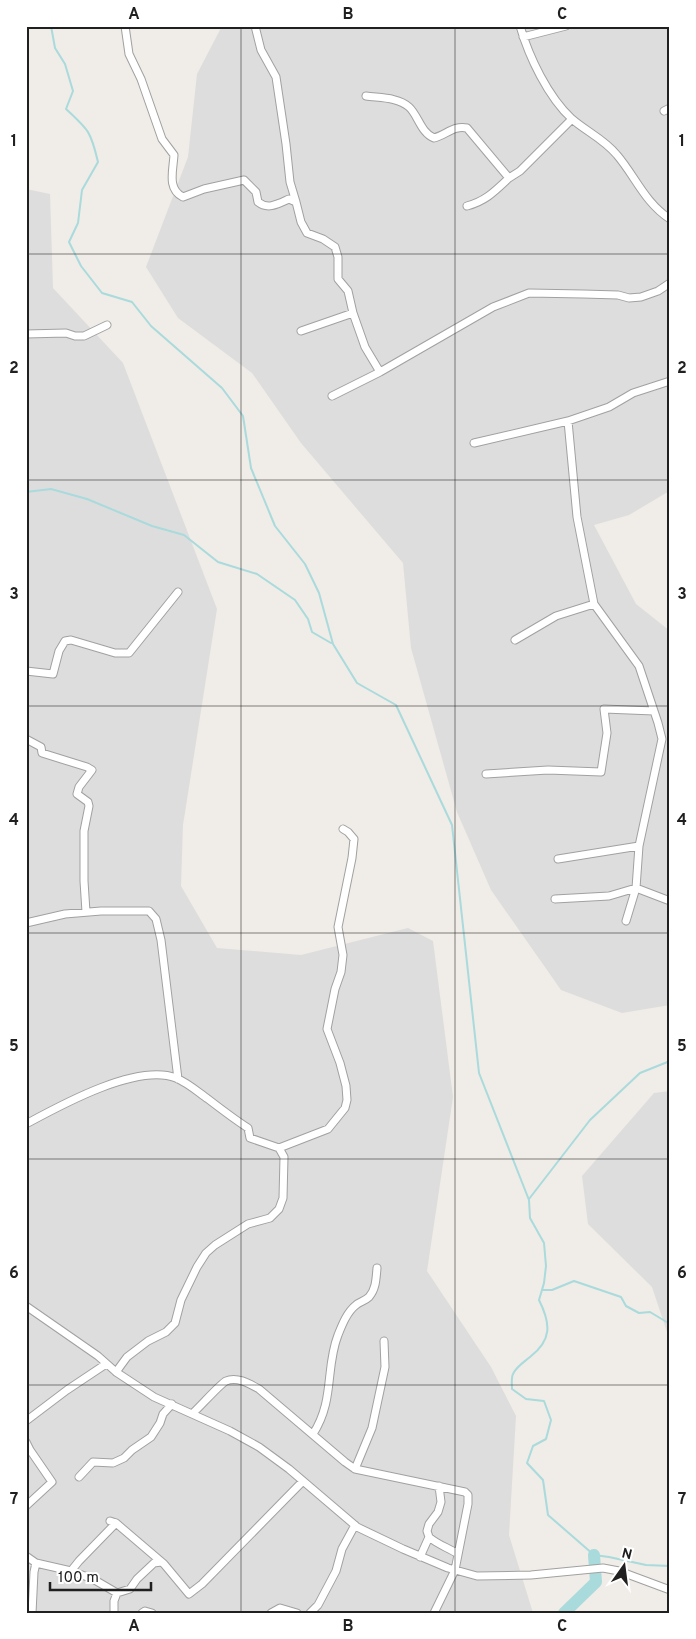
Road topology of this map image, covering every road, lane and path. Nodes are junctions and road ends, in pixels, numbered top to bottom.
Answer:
1 (125, 26) edge
2 (256, 26) edge
3 (520, 26) edge
4 (566, 26) edge
5 (523, 37) junction
6 (366, 96) dead end
7 (572, 119) junction
8 (509, 178) junction
9 (296, 202) junction
10 (466, 206) dead end
11 (670, 219) edge
12 (670, 283) edge
13 (353, 313) junction
14 (107, 325) dead end
15 (301, 331) dead end
16 (26, 334) edge
17 (380, 372) junction
18 (670, 381) edge
19 (332, 396) dead end
20 (568, 421) junction
21 (474, 443) dead end
22 (178, 592) dead end
23 (594, 604) junction
24 (515, 640) dead end
25 (26, 671) edge
26 (654, 711) junction
27 (26, 739) edge
28 (486, 774) dead end
29 (343, 829) dead end
30 (639, 846) junction
31 (558, 859) dead end
32 (636, 888) junction
33 (555, 898) dead end
34 (670, 901) edge
35 (86, 912) junction
36 (626, 921) dead end
37 (26, 922) edge
38 (178, 1079) junction
39 (26, 1124) edge
40 (278, 1148) junction
41 (377, 1268) dead end
42 (26, 1306) edge
43 (384, 1341) dead end
44 (106, 1364) junction
45 (116, 1372) junction
46 (172, 1404) junction
47 (192, 1414) junction
48 (26, 1422) edge
49 (313, 1434) junction
50 (26, 1442) edge
51 (356, 1469) junction
52 (79, 1477) dead end
53 (303, 1482) junction
54 (439, 1486) junction
55 (26, 1506) edge
56 (355, 1525) junction
57 (429, 1538) junction
58 (458, 1554) junction
59 (26, 1556) edge
60 (420, 1557) junction
61 (161, 1562) junction
62 (36, 1563) junction
63 (455, 1570) junction
64 (71, 1571) junction
65 (670, 1590) edge
66 (117, 1593) junction
67 (32, 1613) edge
68 (114, 1613) edge
69 (142, 1613) edge
70 (152, 1613) edge
71 (271, 1613) edge
72 (297, 1613) edge
73 (310, 1613) edge
74 (434, 1613) edge

1 - 9 street
2 - 9 street
3 - 5 street
4 - 5 street
5 - 7 street
6 - 8 street
7 - 8 street
7 - 11 street
8 - 10 street
9 - 13 street
12 - 17 street
13 - 15 street
13 - 17 street
14 - 16 street
17 - 19 street
18 - 20 street
20 - 21 street
20 - 23 street
22 - 25 street
23 - 24 street
23 - 26 street
26 - 28 street
26 - 30 street
27 - 35 street
29 - 40 street
30 - 31 street
30 - 32 street
32 - 33 street
32 - 34 street
32 - 36 street
35 - 37 street
35 - 38 street
38 - 39 street
38 - 40 street
40 - 45 street
41 - 49 street
42 - 44 street
43 - 51 street
44 - 45 street
44 - 48 street
45 - 46 street
46 - 47 street
46 - 52 street
47 - 49 street
47 - 53 street
49 - 51 street
50 - 55 street
51 - 54 street
53 - 56 street
53 - 61 street
54 - 57 street
54 - 58 street
56 - 60 street
56 - 73 street
57 - 58 street
57 - 60 street
58 - 63 street
59 - 62 street
60 - 63 street
61 - 64 street
61 - 66 street
62 - 64 street
62 - 67 street
63 - 65 street
63 - 74 street
64 - 66 street
66 - 68 street
69 - 70 street
71 - 72 street

